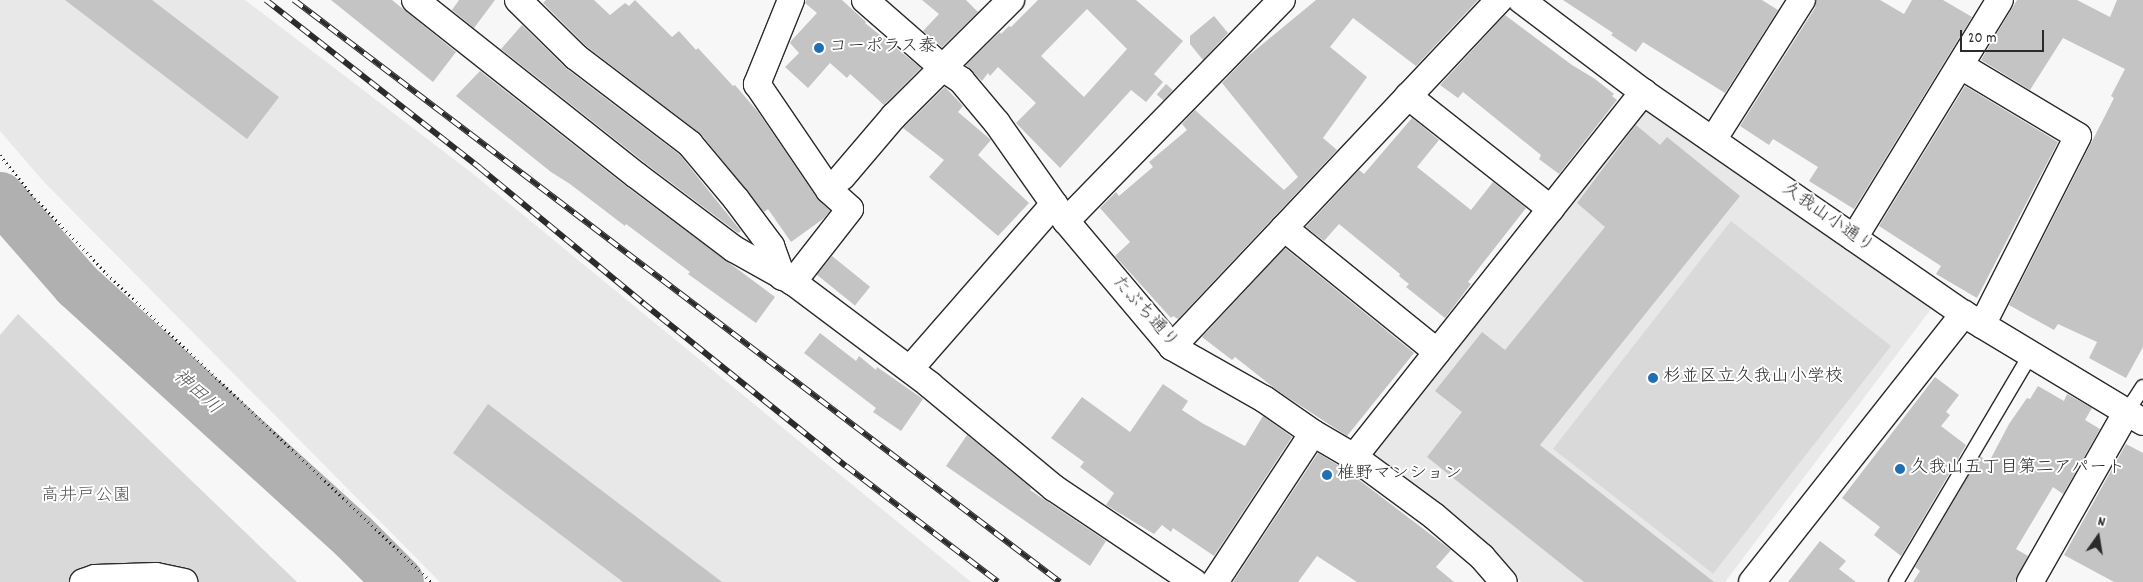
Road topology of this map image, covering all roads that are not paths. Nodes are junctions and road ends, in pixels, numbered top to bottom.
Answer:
1 (415, 0) edge
2 (518, 0) edge
3 (792, 0) edge
4 (865, 0) edge
5 (1011, 0) edge
6 (1282, 0) edge
7 (1498, 0) edge
8 (1522, 0) edge
9 (1802, 0) edge
10 (2000, 0) edge
11 (1549, 8) edge
12 (1961, 66) junction
13 (944, 68) junction
14 (1644, 92) junction
15 (1408, 96) junction
16 (1713, 140) junction
17 (842, 177) dead end
18 (1551, 209) junction
19 (1060, 212) junction
20 (1284, 228) junction
21 (1854, 238) junction
22 (787, 280) junction
23 (1973, 319) junction
24 (1172, 347) junction
25 (1437, 352) junction
26 (2030, 356) junction
27 (910, 369) junction
28 (2143, 387) edge
29 (2135, 417) edge
30 (1313, 433) junction
31 (1354, 457) junction
32 (83, 582) edge
33 (184, 582) edge
34 (1194, 582) edge
35 (1215, 582) edge
36 (1504, 582) edge
37 (1752, 582) edge
38 (1896, 582) edge
39 (2030, 582) edge

1 - 22 street
2 - 22 street
3 - 22 street
4 - 13 street, たぶち通り
5 - 13 street
6 - 19 street
7 - 15 street
8 - 11 street, 久我山小通り
9 - 16 street
10 - 12 street
11 - 14 street, 久我山小通り
12 - 21 street
12 - 23 street
13 - 17 street
13 - 19 street, たぶち通り
14 - 16 street, 久我山小通り
14 - 18 street
15 - 18 street
15 - 20 street
16 - 21 street, 久我山小通り
18 - 25 street
19 - 24 street, たぶち通り
19 - 27 street
20 - 24 street
20 - 25 street
21 - 23 street, 久我山小通り
22 - 27 street
23 - 26 street, 久我山小通り
23 - 37 street
24 - 30 street, たぶち通り
25 - 31 street
26 - 29 street, 久我山小通り
26 - 38 lane
27 - 34 street
28 - 29 lane
29 - 39 street
30 - 31 street, たぶち通り
30 - 35 street
31 - 36 street, たぶち通り
32 - 33 street

